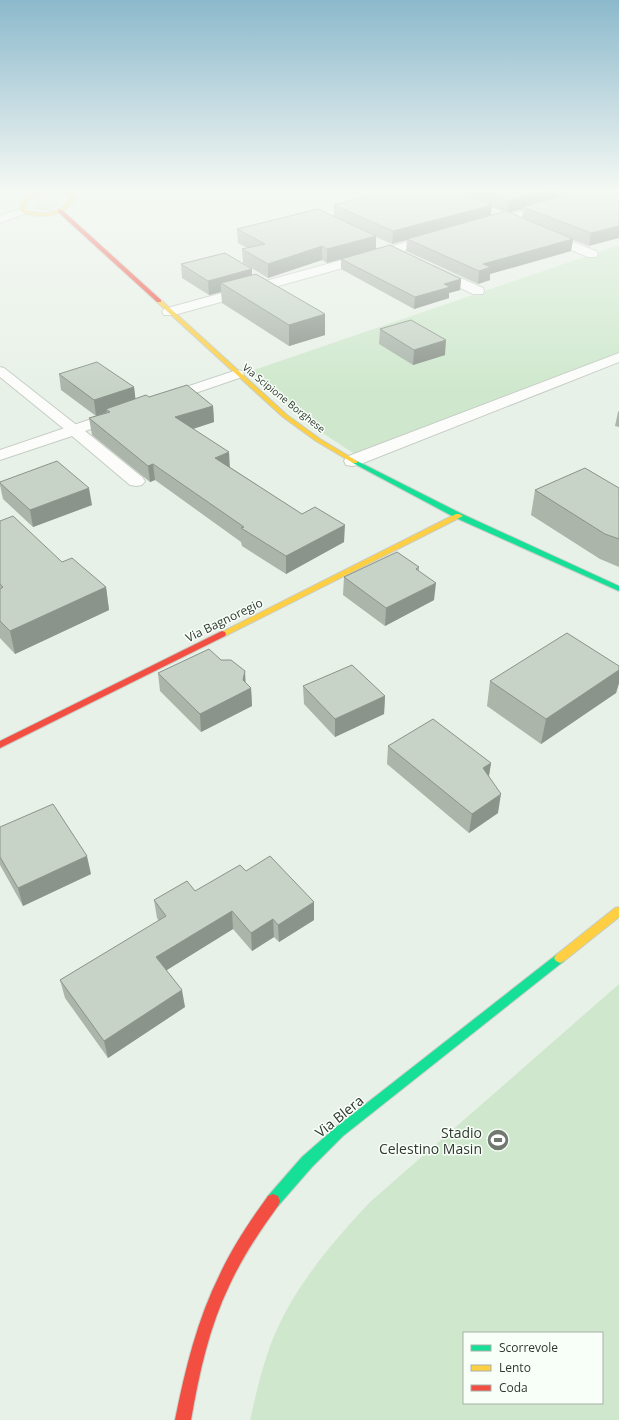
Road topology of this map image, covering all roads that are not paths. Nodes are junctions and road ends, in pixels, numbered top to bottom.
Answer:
1 (109, 256) edge
2 (373, 256) edge
3 (421, 264) edge
4 (254, 278) edge
5 (267, 285) junction
6 (478, 291) dead end
7 (169, 312) junction
8 (619, 357) edge
9 (0, 371) edge
10 (237, 374) junction
11 (148, 404) edge
12 (133, 409) edge
13 (74, 430) junction
14 (0, 455) edge
15 (352, 461) junction
16 (136, 481) dead end
17 (459, 516) junction
18 (619, 589) edge
19 (0, 745) edge
20 (619, 911) edge
21 (183, 1420) edge

1 - 7 main road, Via Scipione Borghese
2 - 5 street
3 - 6 street
4 - 5 street
5 - 7 street
7 - 10 main road, Via Scipione Borghese
8 - 15 street
9 - 13 lane
10 - 11 street
10 - 15 main road, Via Scipione Borghese
12 - 13 street
13 - 14 street
13 - 16 street
15 - 17 main road, Via Scipione Borghese
17 - 18 main road, Via Scipione Borghese
17 - 19 main road, Via Bagnoregio
20 - 21 main road, Via Blera

